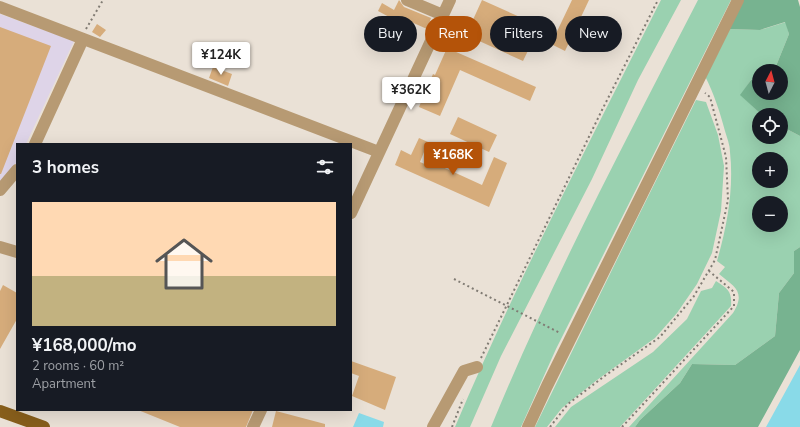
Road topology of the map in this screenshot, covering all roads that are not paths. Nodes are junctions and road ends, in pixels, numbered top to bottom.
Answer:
1 (407, 0) edge
2 (450, 0) edge
3 (738, 0) edge
4 (0, 7) edge
5 (443, 15) junction
6 (83, 39) junction
7 (35, 143) edge
8 (379, 152) junction
9 (16, 171) edge
10 (0, 190) edge
11 (352, 211) edge
12 (0, 247) edge
13 (16, 252) edge
14 (477, 366) road end
15 (0, 411) edge
16 (261, 411) edge
17 (44, 427) edge
18 (254, 427) edge
19 (433, 427) edge
20 (528, 427) edge

1 - 5 street
2 - 5 street
3 - 20 street
4 - 6 street
5 - 8 street
6 - 7 street
6 - 8 street
8 - 11 street
9 - 10 street
12 - 13 street
14 - 19 street
15 - 17 main road
16 - 18 street

